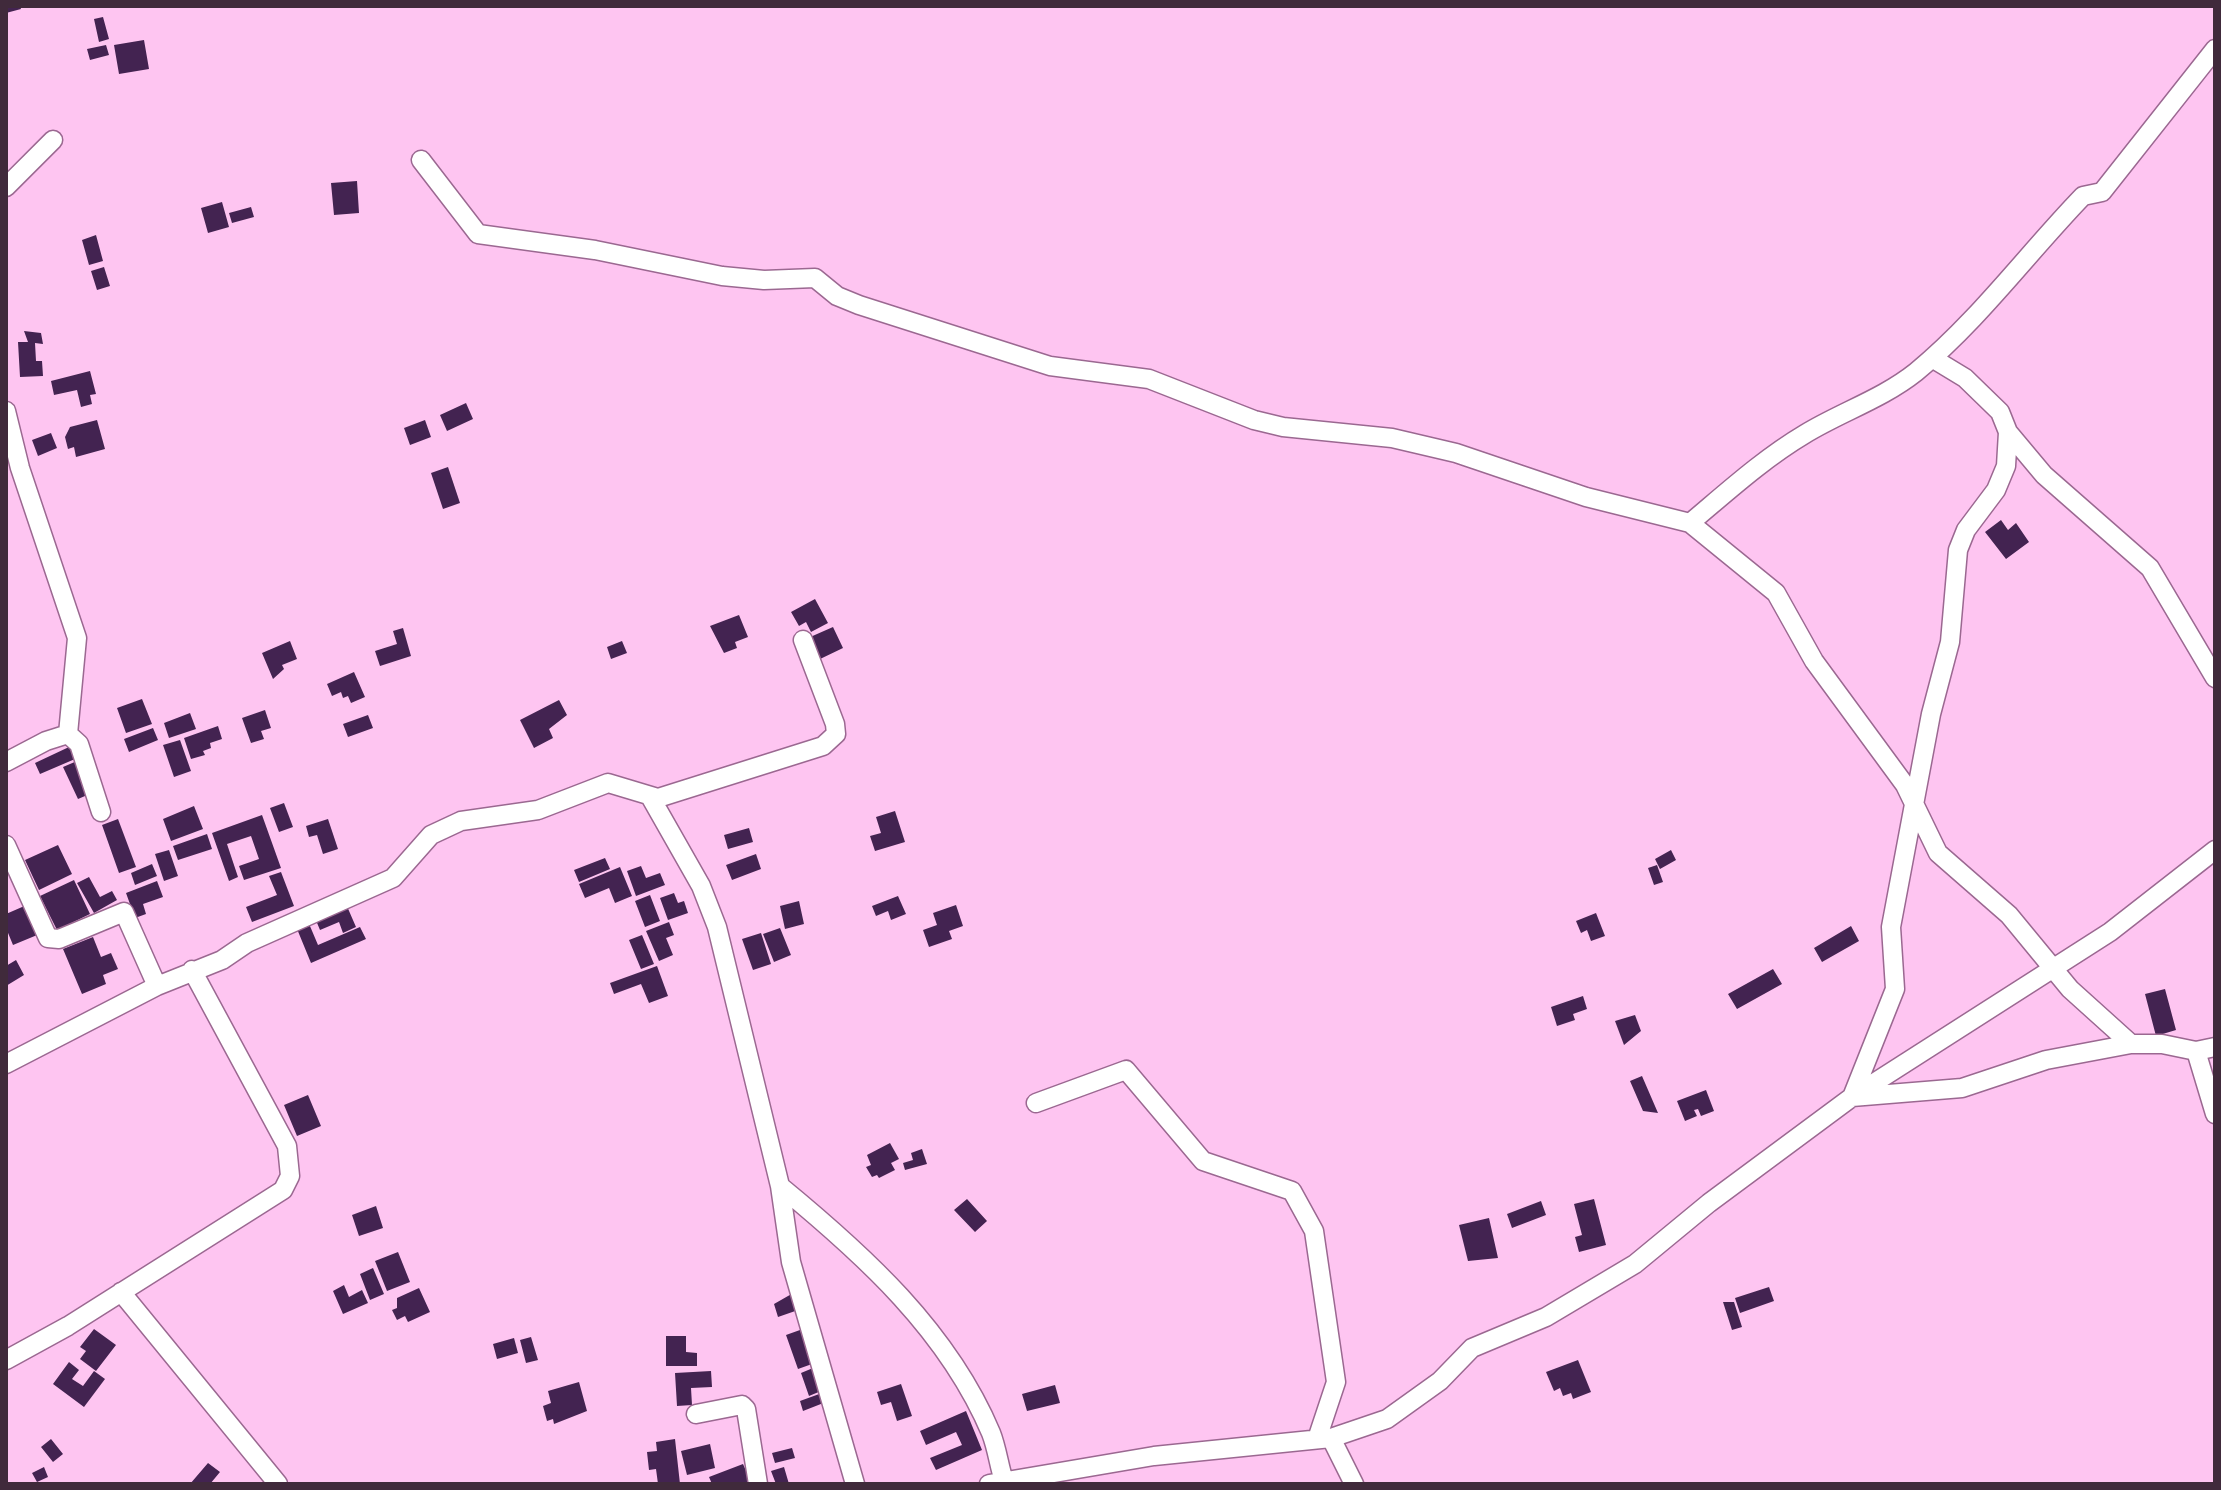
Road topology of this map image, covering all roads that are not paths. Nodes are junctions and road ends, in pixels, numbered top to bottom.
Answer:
1 (2215, 49) edge
2 (53, 140) dead end
3 (421, 160) dead end
4 (6, 187) edge
5 (1932, 358) junction
6 (6, 411) edge
7 (2008, 432) junction
8 (1690, 523) junction
9 (803, 640) dead end
10 (2215, 678) edge
11 (68, 734) junction
12 (6, 762) edge
13 (651, 798) junction
14 (1915, 808) junction
15 (101, 812) dead end
16 (6, 845) edge
17 (2215, 850) edge
18 (2053, 969) junction
19 (192, 970) junction
20 (157, 986) junction
21 (2131, 1044) junction
22 (2206, 1049) edge
23 (6, 1064) edge
24 (1852, 1097) junction
25 (1036, 1103) dead end
26 (2215, 1114) edge
27 (780, 1186) junction
28 (121, 1292) junction
29 (6, 1360) edge
30 (696, 1414) dead end
31 (1324, 1438) junction
32 (996, 1482) edge
33 (278, 1484) edge
34 (758, 1484) edge
35 (855, 1484) edge
36 (1354, 1484) edge

1 - 5 street
2 - 4 street
3 - 8 street
5 - 7 street
5 - 8 street
6 - 11 street
7 - 10 street
7 - 14 street
8 - 14 street
9 - 13 street
11 - 12 street
11 - 15 street
13 - 19 street
13 - 27 street
14 - 18 street
14 - 24 street
16 - 20 street
17 - 18 street
18 - 21 street
18 - 24 street
19 - 20 street
19 - 28 street
20 - 23 street
21 - 22 street
21 - 24 street
22 - 26 street
24 - 31 street
25 - 31 street
27 - 32 street
27 - 35 street
28 - 29 street
28 - 33 street
30 - 34 street
31 - 32 street
31 - 36 street

